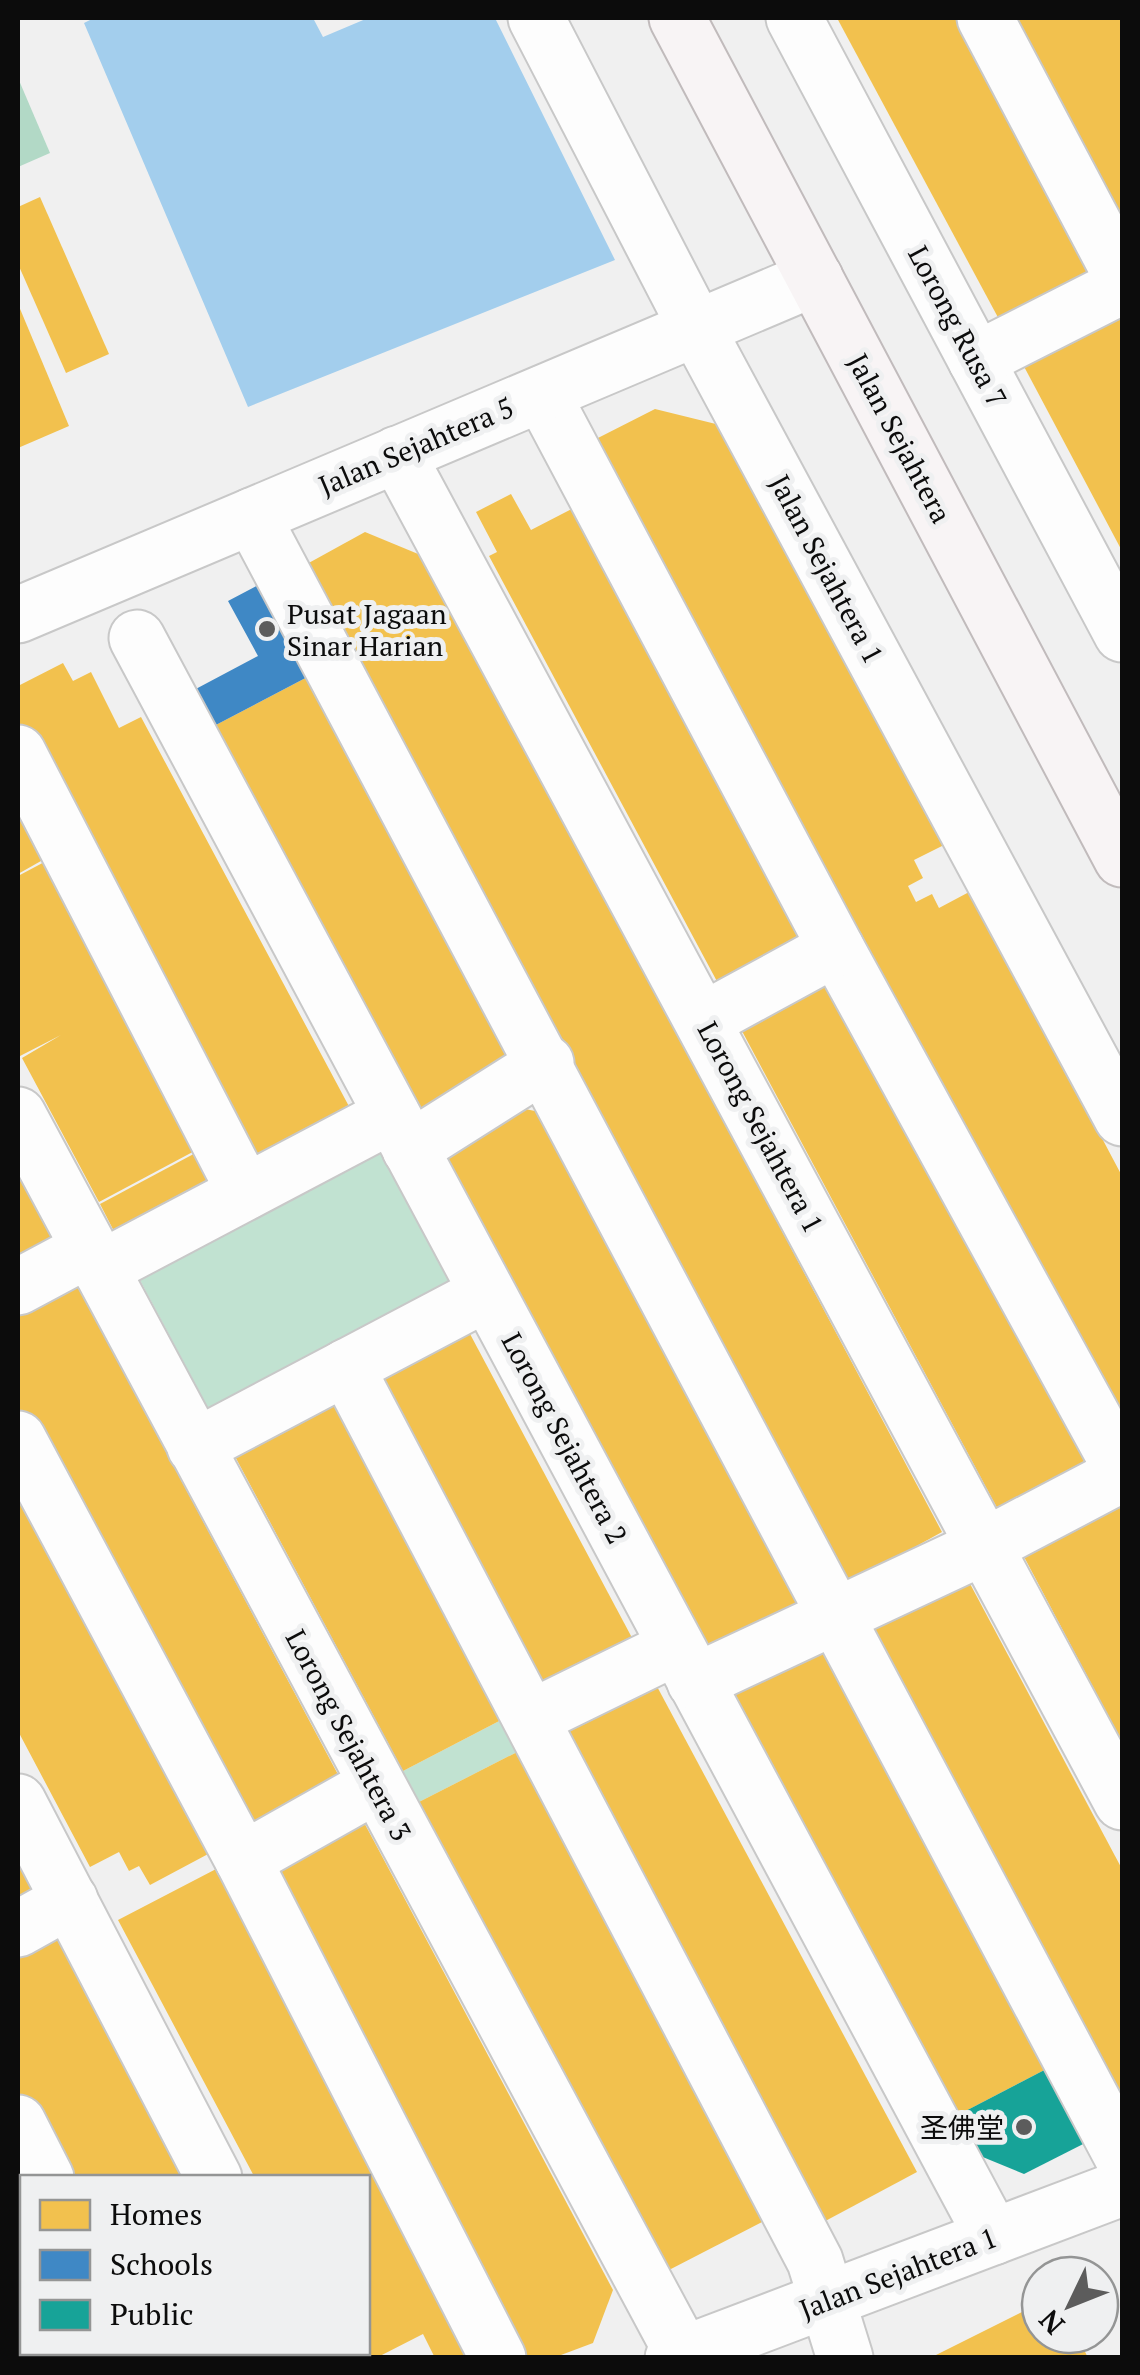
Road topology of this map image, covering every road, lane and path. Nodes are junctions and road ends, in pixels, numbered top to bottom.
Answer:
1 (536, 18) edge
2 (676, 18) edge
3 (794, 18) edge
4 (985, 18) edge
5 (1122, 277) edge
6 (816, 278) junction
7 (1122, 286) edge
8 (697, 328) junction
9 (976, 360) junction
10 (542, 394) junction
11 (398, 454) junction
12 (252, 516) junction
13 (18, 615) edge
14 (1122, 634) edge
15 (137, 638) dead end
16 (18, 752) edge
17 (1122, 859) edge
18 (836, 948) junction
19 (704, 1020) junction
20 (546, 1063) junction
21 (18, 1115) edge
22 (1122, 1118) edge
23 (401, 1132) junction
24 (245, 1192) junction
25 (95, 1259) junction
26 (18, 1287) edge
27 (488, 1293) junction
28 (346, 1367) junction
29 (18, 1439) edge
30 (195, 1446) junction
31 (1122, 1472) edge
32 (986, 1546) junction
33 (837, 1616) junction
34 (686, 1665) junction
35 (533, 1717) junction
36 (376, 1785) junction
37 (18, 1802) edge
38 (1122, 1802) edge
39 (242, 1860) junction
40 (70, 1900) junction
41 (18, 1929) edge
42 (18, 2124) edge
43 (1122, 2156) edge
44 (44, 2175) edge
45 (212, 2175) edge
46 (1122, 2188) edge
47 (993, 2237) junction
48 (830, 2298) junction
49 (678, 2356) edge
50 (498, 2358) edge
51 (845, 2358) edge

1 - 8 street, Jalan Sejahtera 1
2 - 6 main road, Jalan Sejahtera
3 - 9 street, Lorong Rusa 7
4 - 5 street
6 - 8 street, Jalan Sejahtera 5
6 - 17 main road, Jalan Sejahtera
7 - 9 street
8 - 10 street, Jalan Sejahtera 5
8 - 22 street, Jalan Sejahtera 1
9 - 14 street, Lorong Rusa 7
10 - 11 street, Jalan Sejahtera 5
10 - 18 street
11 - 12 street, Jalan Sejahtera 5
11 - 19 street, Lorong Sejahtera 1
12 - 13 street, Jalan Sejahtera 5
12 - 20 street
15 - 23 street, Lorong Sejahtera 2
16 - 24 street
18 - 19 street
18 - 31 street
19 - 32 street, Lorong Sejahtera 1
20 - 23 street
20 - 33 street
21 - 25 street, Lorong Sejahtera 3
23 - 24 street
23 - 27 street, Lorong Sejahtera 2
24 - 25 street
25 - 26 street
25 - 30 street, Lorong Sejahtera 3
27 - 28 street
27 - 34 street, Lorong Sejahtera 2
28 - 30 street
28 - 35 street
29 - 39 street
30 - 36 street, Lorong Sejahtera 3
31 - 32 street
32 - 33 street
32 - 38 street, Lorong Sejahtera 1
33 - 34 street
33 - 43 street
34 - 35 street
34 - 47 street, Lorong Sejahtera 2
35 - 48 street
36 - 39 street
36 - 49 street, Lorong Sejahtera 3
37 - 40 street
39 - 50 street
40 - 41 street
40 - 45 street
42 - 44 street
46 - 47 street, Jalan Sejahtera 1
47 - 48 street, Jalan Sejahtera 1
48 - 49 street, Jalan Sejahtera 1
48 - 51 street

